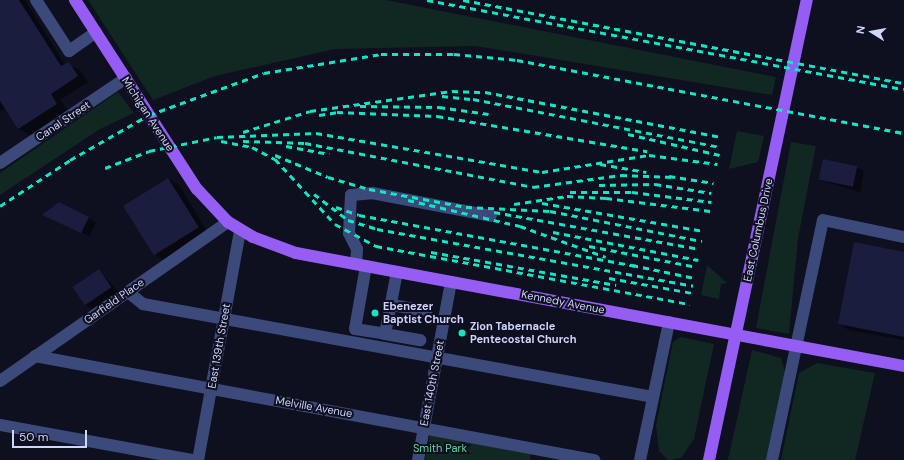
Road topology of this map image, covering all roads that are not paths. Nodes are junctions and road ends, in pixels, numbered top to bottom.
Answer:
1 (36, 0) edge
2 (75, 0) edge
3 (807, 0) edge
4 (96, 32) junction
5 (126, 78) junction
6 (0, 163) edge
7 (491, 216) dead end
8 (228, 222) junction
9 (240, 231) junction
10 (904, 237) edge
11 (361, 265) junction
12 (397, 272) junction
13 (451, 282) junction
14 (128, 292) junction
15 (392, 305) junction
16 (426, 311) dead end
17 (224, 318) junction
18 (669, 322) junction
19 (385, 334) junction
20 (420, 340) dead end
21 (798, 346) junction
22 (35, 356) junction
23 (437, 357) junction
24 (904, 366) edge
25 (0, 381) edge
26 (211, 389) junction
27 (653, 397) junction
28 (0, 425) edge
29 (424, 427) junction
30 (550, 456) edge
31 (192, 460) edge
32 (198, 460) edge
33 (418, 460) edge
34 (594, 460) edge
35 (640, 460) edge
36 (710, 460) edge
37 (772, 460) edge

1 - 4 street
2 - 4 main road, Michigan Avenue
3 - 36 main road, East Columbus Drive
4 - 5 main road, Michigan Avenue
5 - 6 street, Canal Street
5 - 8 main road, Michigan Avenue
7 - 11 street
8 - 9 main road, Kennedy Avenue
8 - 14 street, Garfield Place
9 - 11 main road, Kennedy Avenue
9 - 17 street, East 139th Street
10 - 21 street
11 - 12 main road, Kennedy Avenue
11 - 19 street
12 - 13 main road, Kennedy Avenue
12 - 15 street
13 - 18 main road, Kennedy Avenue
13 - 23 street, East 140th Street
14 - 17 street
14 - 22 street, Garfield Place
15 - 16 street
15 - 19 street
17 - 23 street
17 - 26 street, East 139th Street
18 - 21 main road, Kennedy Avenue
18 - 27 street
19 - 20 street
21 - 24 main road, Kennedy Avenue
21 - 37 street
22 - 25 street, Garfield Place
22 - 26 street, Melville Avenue
23 - 27 street
23 - 29 street, East 140th Street
26 - 29 street, Melville Avenue
26 - 32 street, East 139th Street
27 - 35 street
28 - 31 street
29 - 30 street, Melville Avenue
29 - 33 street, East 140th Street
30 - 34 street, Melville Avenue

